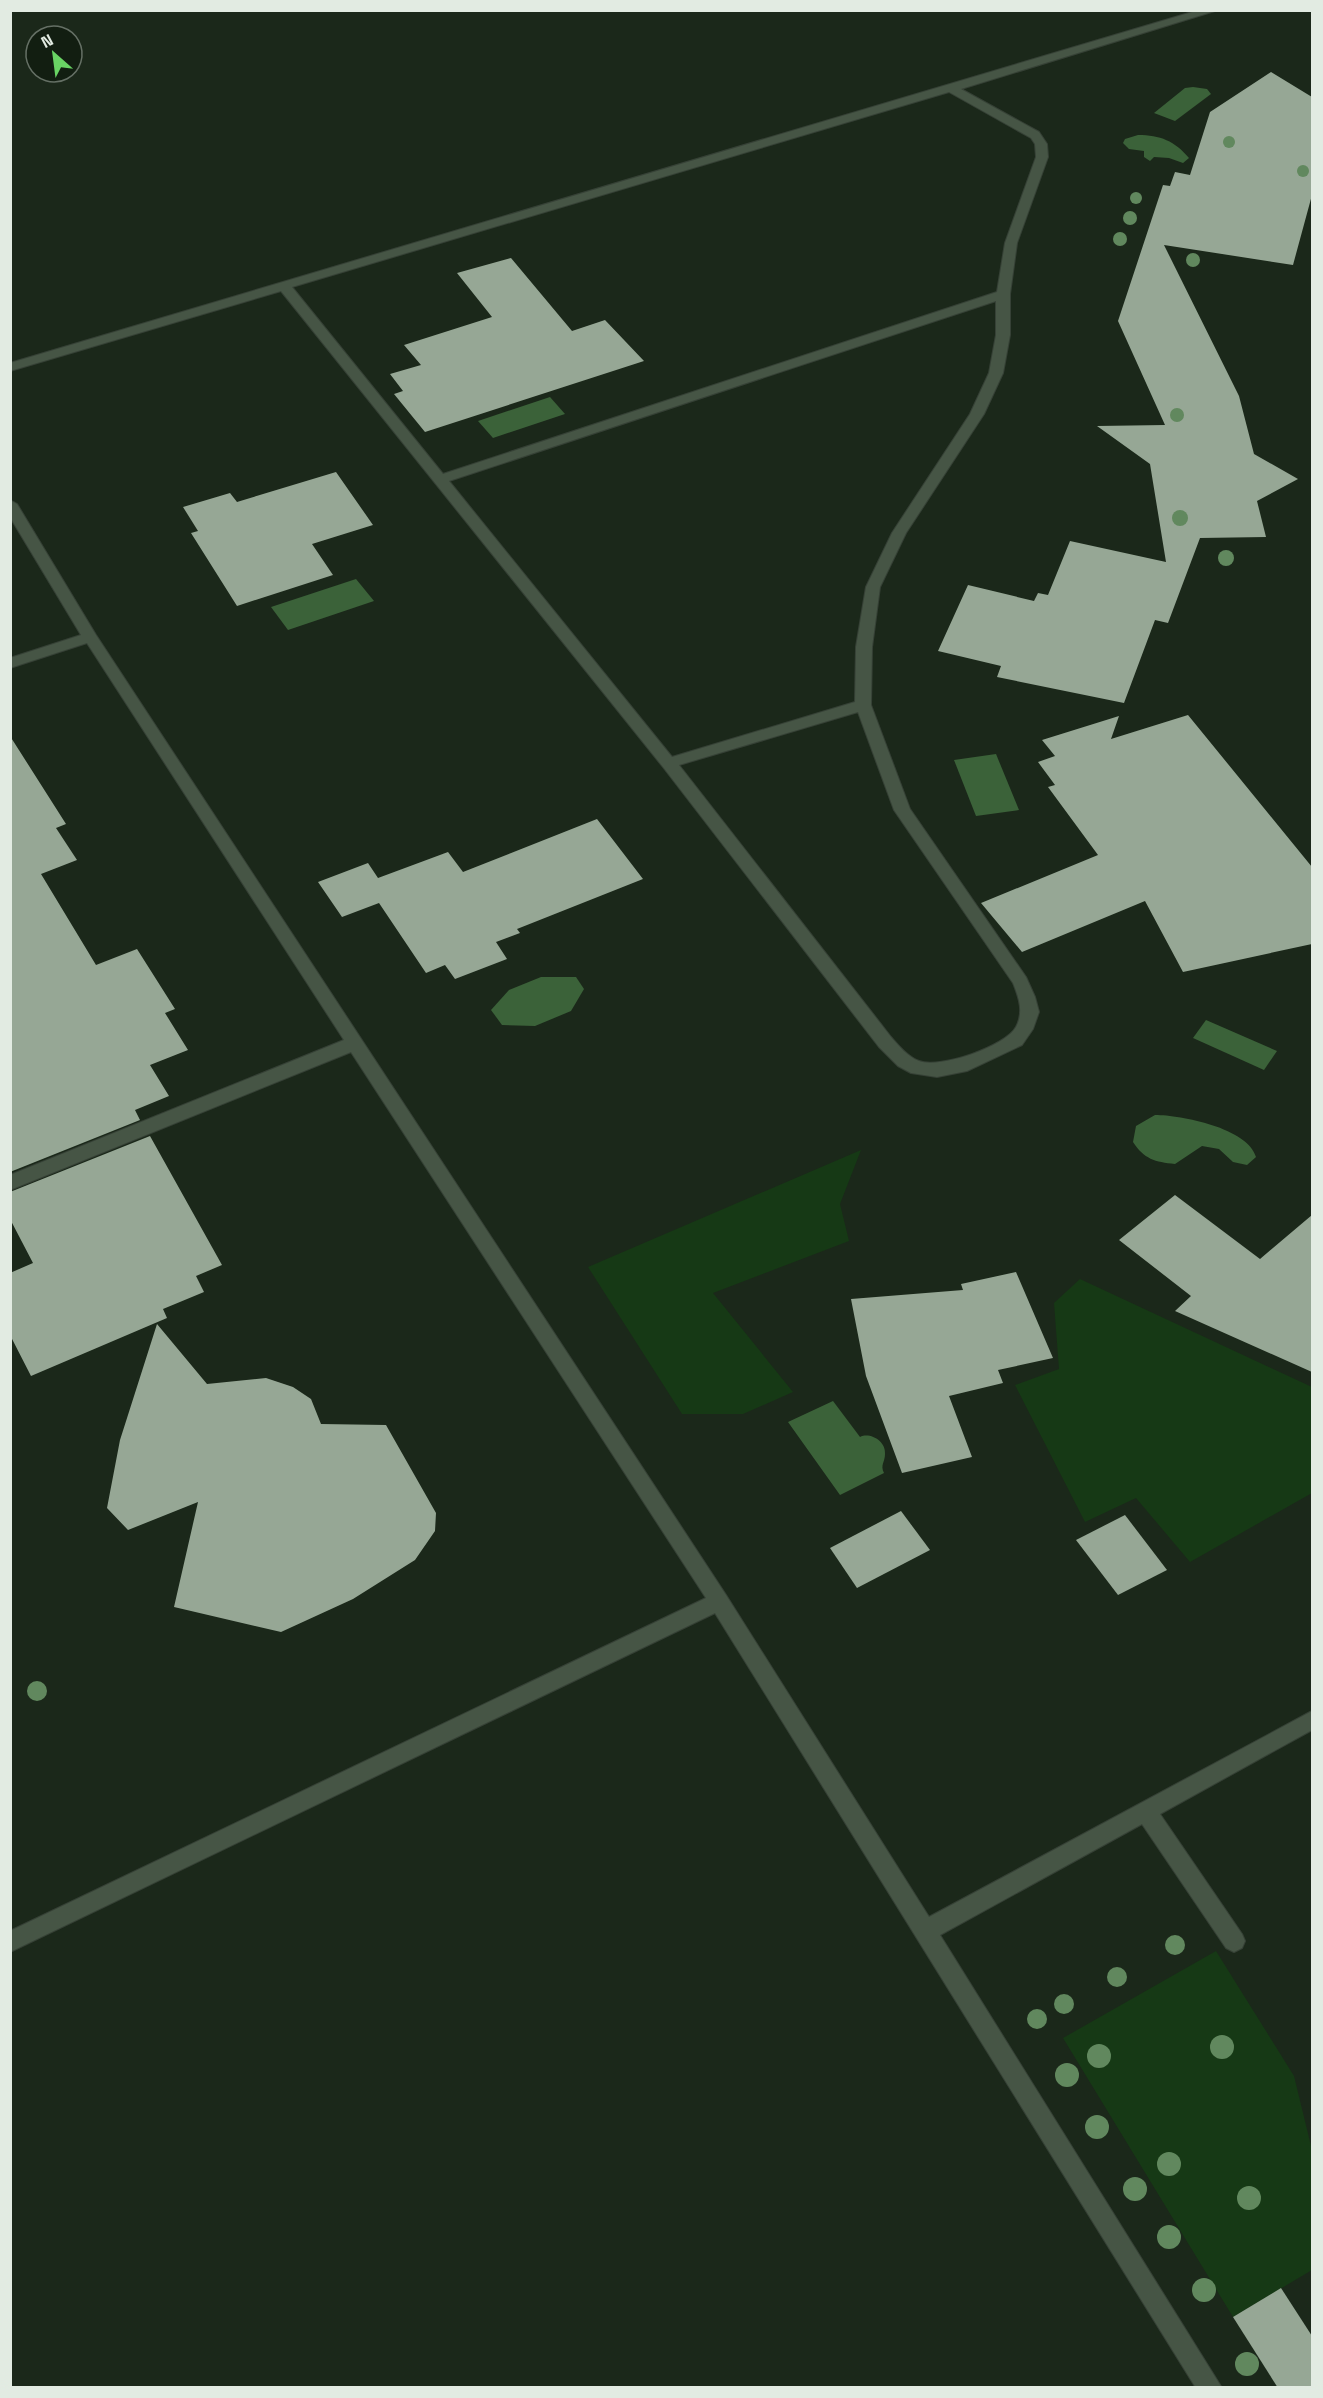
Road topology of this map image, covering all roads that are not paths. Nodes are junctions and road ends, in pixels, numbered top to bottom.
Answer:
1 (1213, 10) edge
2 (951, 88) junction
3 (284, 286) junction
4 (1003, 294) junction
5 (10, 367) edge
6 (439, 480) junction
7 (10, 504) edge
8 (90, 637) junction
9 (10, 663) edge
10 (863, 705) junction
11 (669, 762) junction
12 (355, 1043) junction
13 (10, 1183) edge
14 (719, 1601) junction
15 (1312, 1720) edge
16 (1146, 1811) junction
17 (925, 1931) junction
18 (1234, 1941) dead end
19 (10, 1942) edge
20 (1210, 2388) edge

1 - 2 street
2 - 3 street
2 - 4 street
3 - 5 street
3 - 6 street
4 - 6 street
4 - 10 street
6 - 11 street
7 - 8 street
8 - 9 street
8 - 12 street
10 - 11 street
10 - 11 street
12 - 13 street
12 - 14 street
14 - 17 street
14 - 19 street
15 - 16 street
16 - 17 street
16 - 18 street
17 - 20 street

